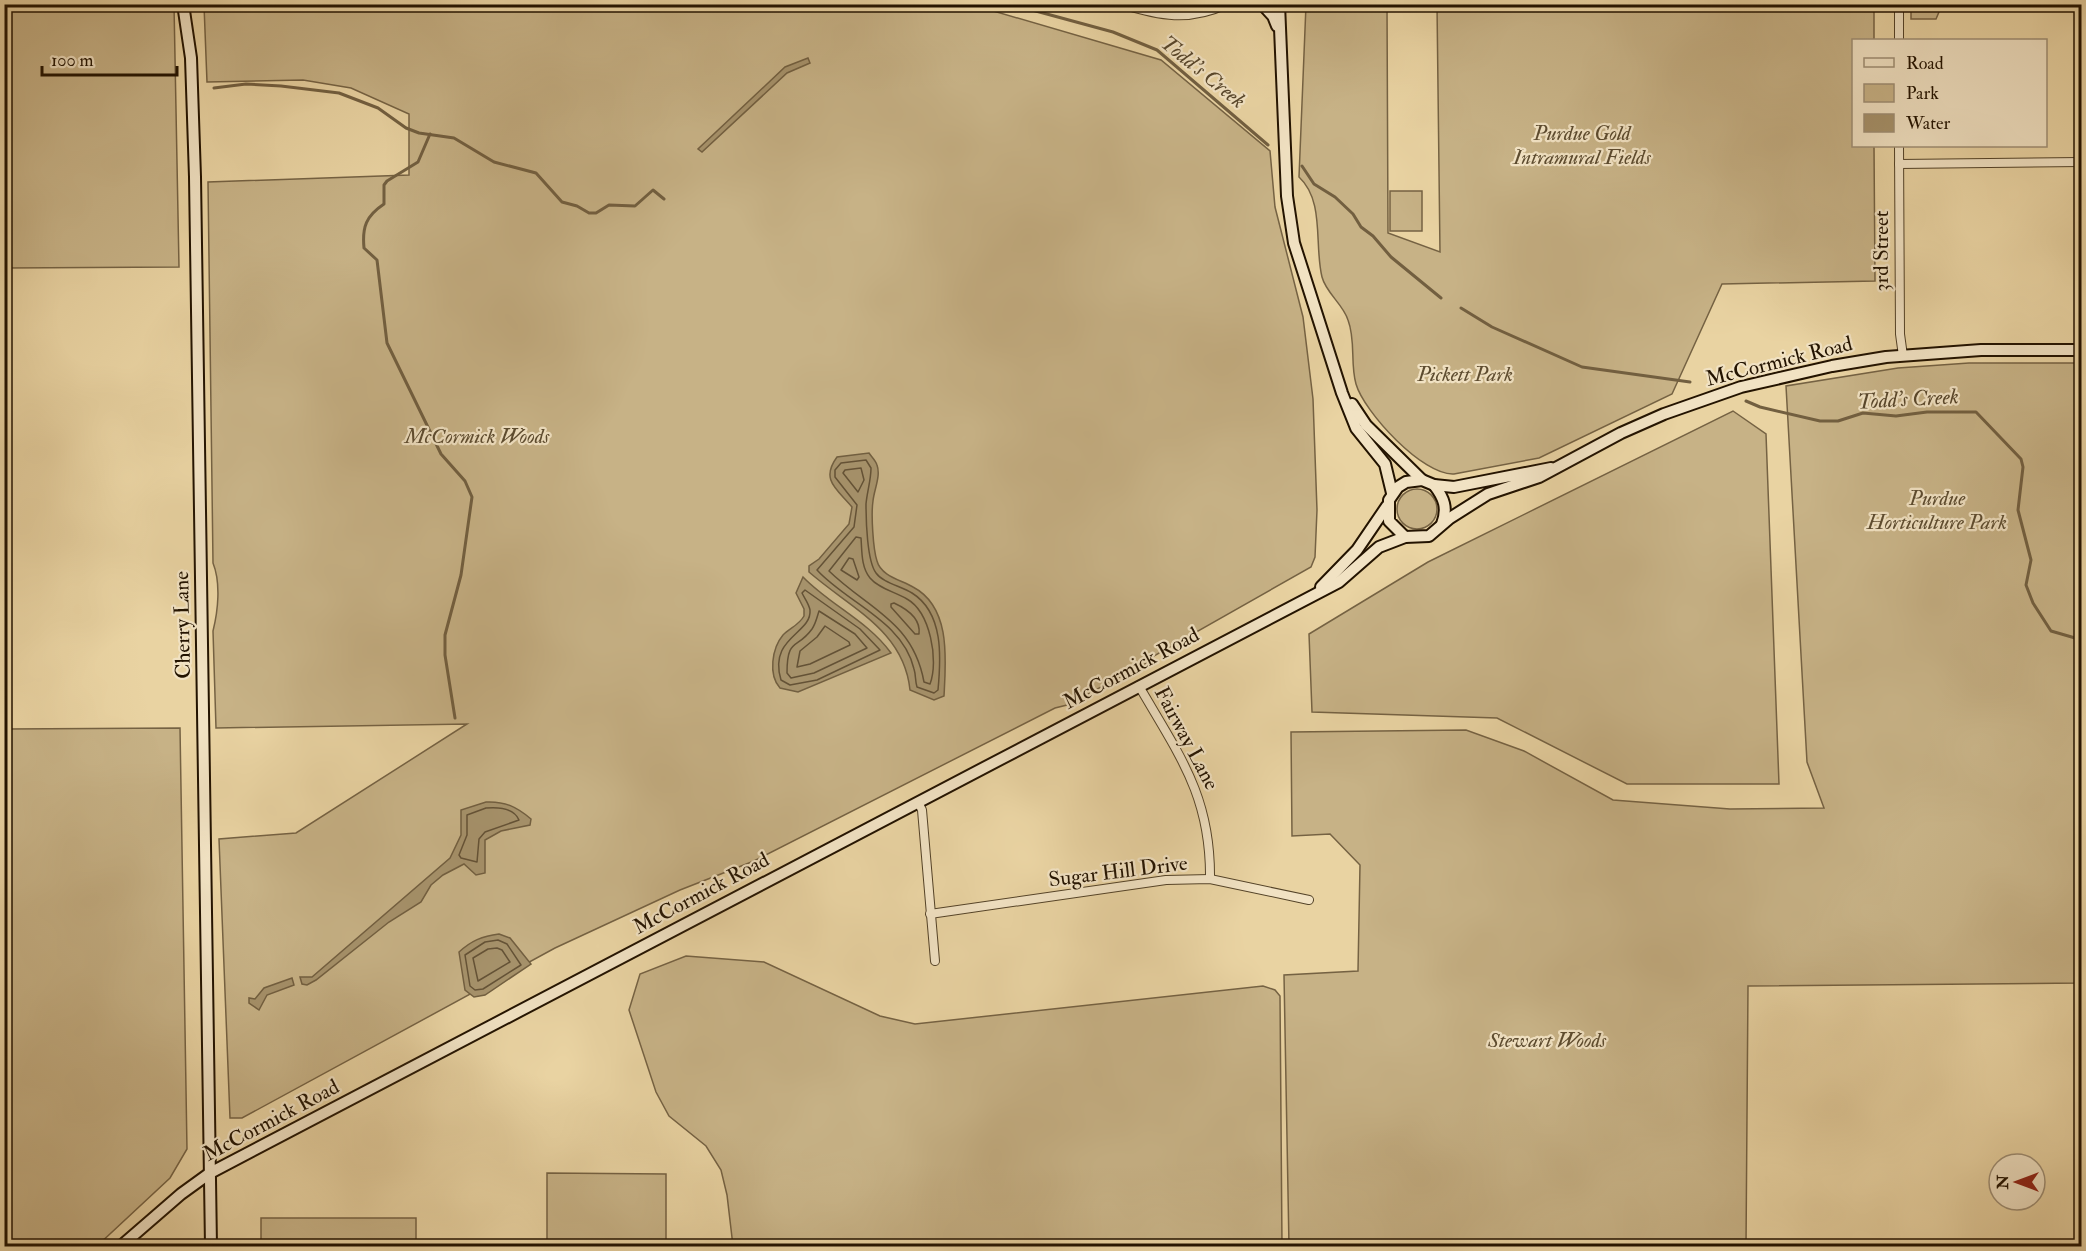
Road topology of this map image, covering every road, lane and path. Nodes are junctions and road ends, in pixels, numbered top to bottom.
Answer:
1 (183, 4) edge
2 (1121, 4) edge
3 (1227, 4) edge
4 (1262, 4) edge
5 (1279, 4) edge
6 (1899, 4) edge
7 (1280, 33) junction
8 (1899, 39) edge
9 (1899, 147) edge
10 (2082, 162) edge
11 (1899, 164) junction
12 (2082, 350) edge
13 (1903, 356) junction
14 (1335, 369) junction
15 (1551, 468) junction
16 (1422, 480) junction
17 (1434, 485) junction
18 (1392, 493) junction
19 (1387, 505) junction
20 (1442, 525) junction
21 (1405, 537) junction
22 (1312, 595) junction
23 (1139, 686) junction
24 (918, 802) junction
25 (1210, 879) junction
26 (1309, 900) dead end
27 (930, 914) junction
28 (935, 961) dead end
29 (210, 1173) junction
30 (121, 1246) edge
31 (211, 1246) edge

1 - 29 street, Cherry Lane
2 - 3 street
4 - 7 street
5 - 7 street
6 - 8 street
7 - 14 street
9 - 11 street, 3rd Street
10 - 11 street
11 - 13 street, 3rd Street
12 - 13 street, McCormick Road
13 - 15 street, McCormick Road
14 - 16 street
14 - 18 street
15 - 17 street
15 - 20 street, McCormick Road
16 - 17 street
16 - 18 street
17 - 20 street
18 - 19 street
19 - 21 street
19 - 22 street, McCormick Road
20 - 21 street
21 - 22 street, McCormick Road
22 - 23 street, McCormick Road
23 - 24 street, McCormick Road
23 - 25 street, Fairway Lane
24 - 27 street
24 - 29 street, McCormick Road
25 - 26 street, Sugar Hill Drive
25 - 27 street, Sugar Hill Drive
27 - 28 street
29 - 30 street, McCormick Road
29 - 31 street, Cherry Lane

